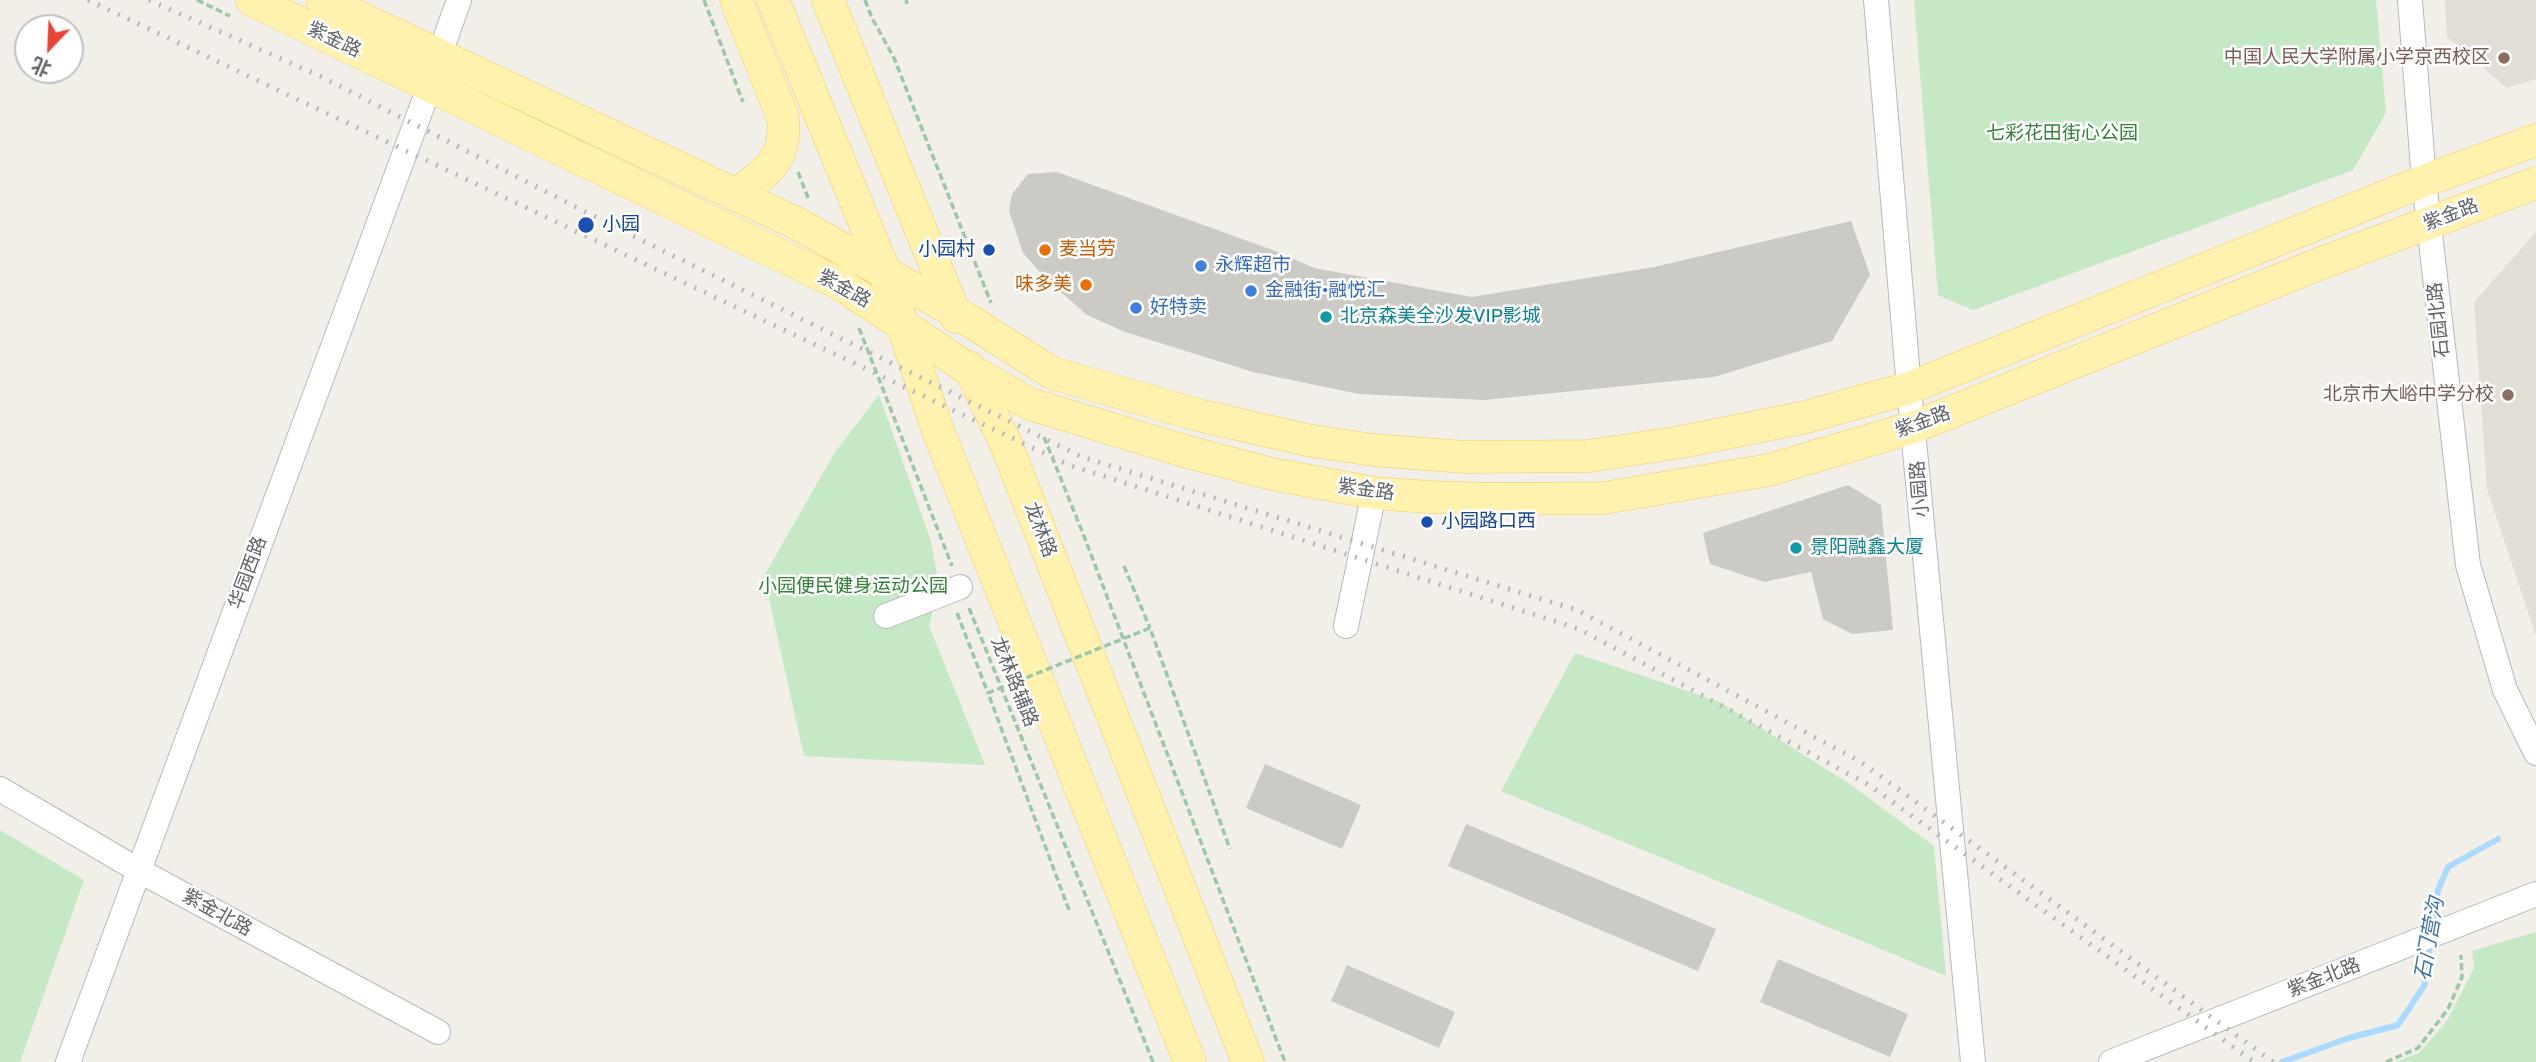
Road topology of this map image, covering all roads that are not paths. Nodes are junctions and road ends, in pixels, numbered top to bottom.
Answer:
1 (252, 0) edge
2 (322, 0) edge
3 (459, 0) edge
4 (736, 0) edge
5 (773, 0) edge
6 (828, 0) edge
7 (1876, 0) edge
8 (2410, 0) edge
9 (439, 56) junction
10 (430, 85) junction
11 (2536, 140) edge
12 (2424, 181) junction
13 (2536, 183) edge
14 (737, 194) junction
15 (2428, 223) junction
16 (884, 270) junction
17 (954, 311) junction
18 (901, 323) junction
19 (970, 370) junction
20 (1909, 388) junction
21 (1914, 427) junction
22 (1374, 493) junction
23 (960, 587) road end
24 (886, 616) dead end
25 (1346, 626) dead end
26 (2536, 753) edge
27 (0, 789) edge
28 (138, 870) junction
29 (2536, 894) edge
30 (438, 1032) dead end
31 (68, 1062) edge
32 (1190, 1062) edge
33 (1248, 1062) edge
34 (1973, 1062) edge
35 (2111, 1062) edge

1 - 10 main road, 紫金路
2 - 9 main road, 紫金路
3 - 9 street
4 - 14 main road
5 - 16 main road
6 - 17 main road, 龙林路
7 - 20 street, 小园路
8 - 12 street, 石园北路
9 - 14 main road, 紫金路
10 - 18 main road, 紫金路
10 - 28 street, 华园西路
11 - 12 main road, 紫金路
12 - 15 street, 石园北路
12 - 20 main road, 紫金路
13 - 15 main road, 紫金路
14 - 16 main road, 紫金路
15 - 21 main road, 紫金路
15 - 26 street, 石园北路
16 - 17 main road, 紫金路
16 - 18 main road
17 - 19 main road, 龙林路
17 - 20 main road, 紫金路
18 - 19 main road, 紫金路
18 - 32 main road
19 - 22 main road, 紫金路
19 - 33 main road, 龙林路
20 - 21 street, 小园路
21 - 22 main road, 紫金路
21 - 34 street, 小园路
22 - 25 street
23 - 24 street
27 - 28 street, 紫金北路
28 - 30 street, 紫金北路
28 - 31 street, 华园西路
29 - 35 street, 紫金北路

